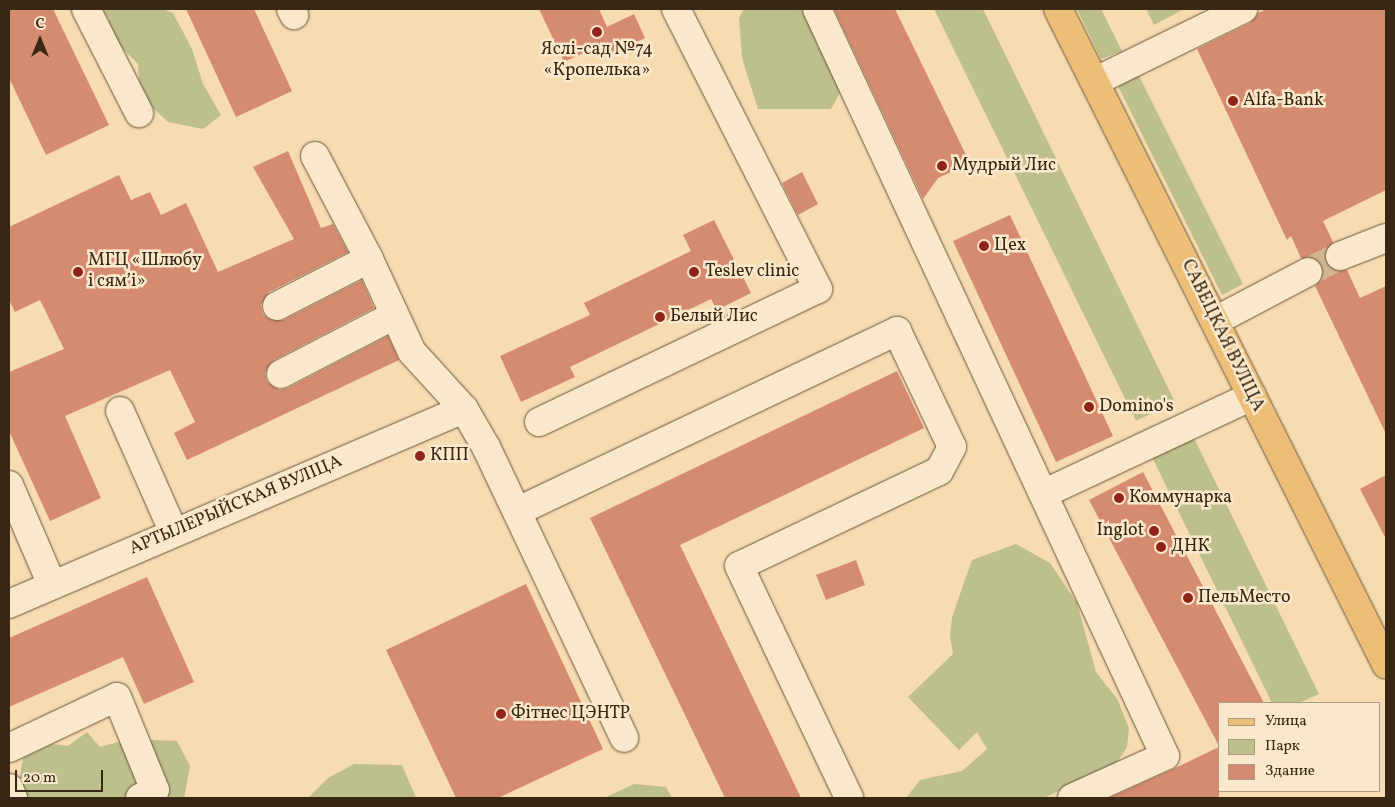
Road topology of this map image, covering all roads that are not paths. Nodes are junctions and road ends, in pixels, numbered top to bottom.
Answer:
1 (86, 9) edge
2 (676, 9) edge
3 (817, 9) edge
4 (1058, 9) edge
5 (1242, 9) edge
6 (1096, 82) junction
7 (139, 113) dead end
8 (315, 156) dead end
9 (1386, 238) edge
10 (1340, 256) tunnel mouth
11 (369, 259) junction
12 (1308, 272) tunnel mouth
13 (277, 306) dead end
14 (394, 316) junction
15 (1215, 321) junction
16 (281, 374) dead end
17 (1252, 396) junction
18 (464, 409) junction
19 (120, 411) dead end
20 (539, 422) dead end
21 (9, 485) edge
22 (1043, 494) junction
23 (518, 511) junction
24 (174, 533) junction
25 (52, 585) junction
26 (10, 600) edge
27 (1386, 664) edge
28 (624, 738) dead end
29 (9, 748) edge
30 (9, 788) edge
31 (1089, 795) edge
32 (14, 798) edge
33 (140, 798) edge
34 (848, 798) edge

1 - 7 street
2 - 20 street
3 - 22 street
4 - 6 main road, САВЕЦКАЯ ВУЛІЦА
5 - 6 street
6 - 15 main road, САВЕЦКАЯ ВУЛІЦА
8 - 11 street
9 - 10 street
11 - 13 street
11 - 14 street
12 - 15 street
14 - 16 street
14 - 18 street
15 - 17 main road, САВЕЦКАЯ ВУЛІЦА
17 - 22 street
17 - 27 main road, САВЕЦКАЯ ВУЛІЦА
18 - 23 street
18 - 24 street, АРТЫЛЕРЫЙСКАЯ ВУЛІЦА
19 - 24 street
21 - 25 street
22 - 31 street
23 - 28 street
23 - 34 street
24 - 25 street, АРТЫЛЕРЫЙСКАЯ ВУЛІЦА
25 - 26 street, АРТЫЛЕРЫЙСКАЯ ВУЛІЦА
29 - 33 street
30 - 32 street

